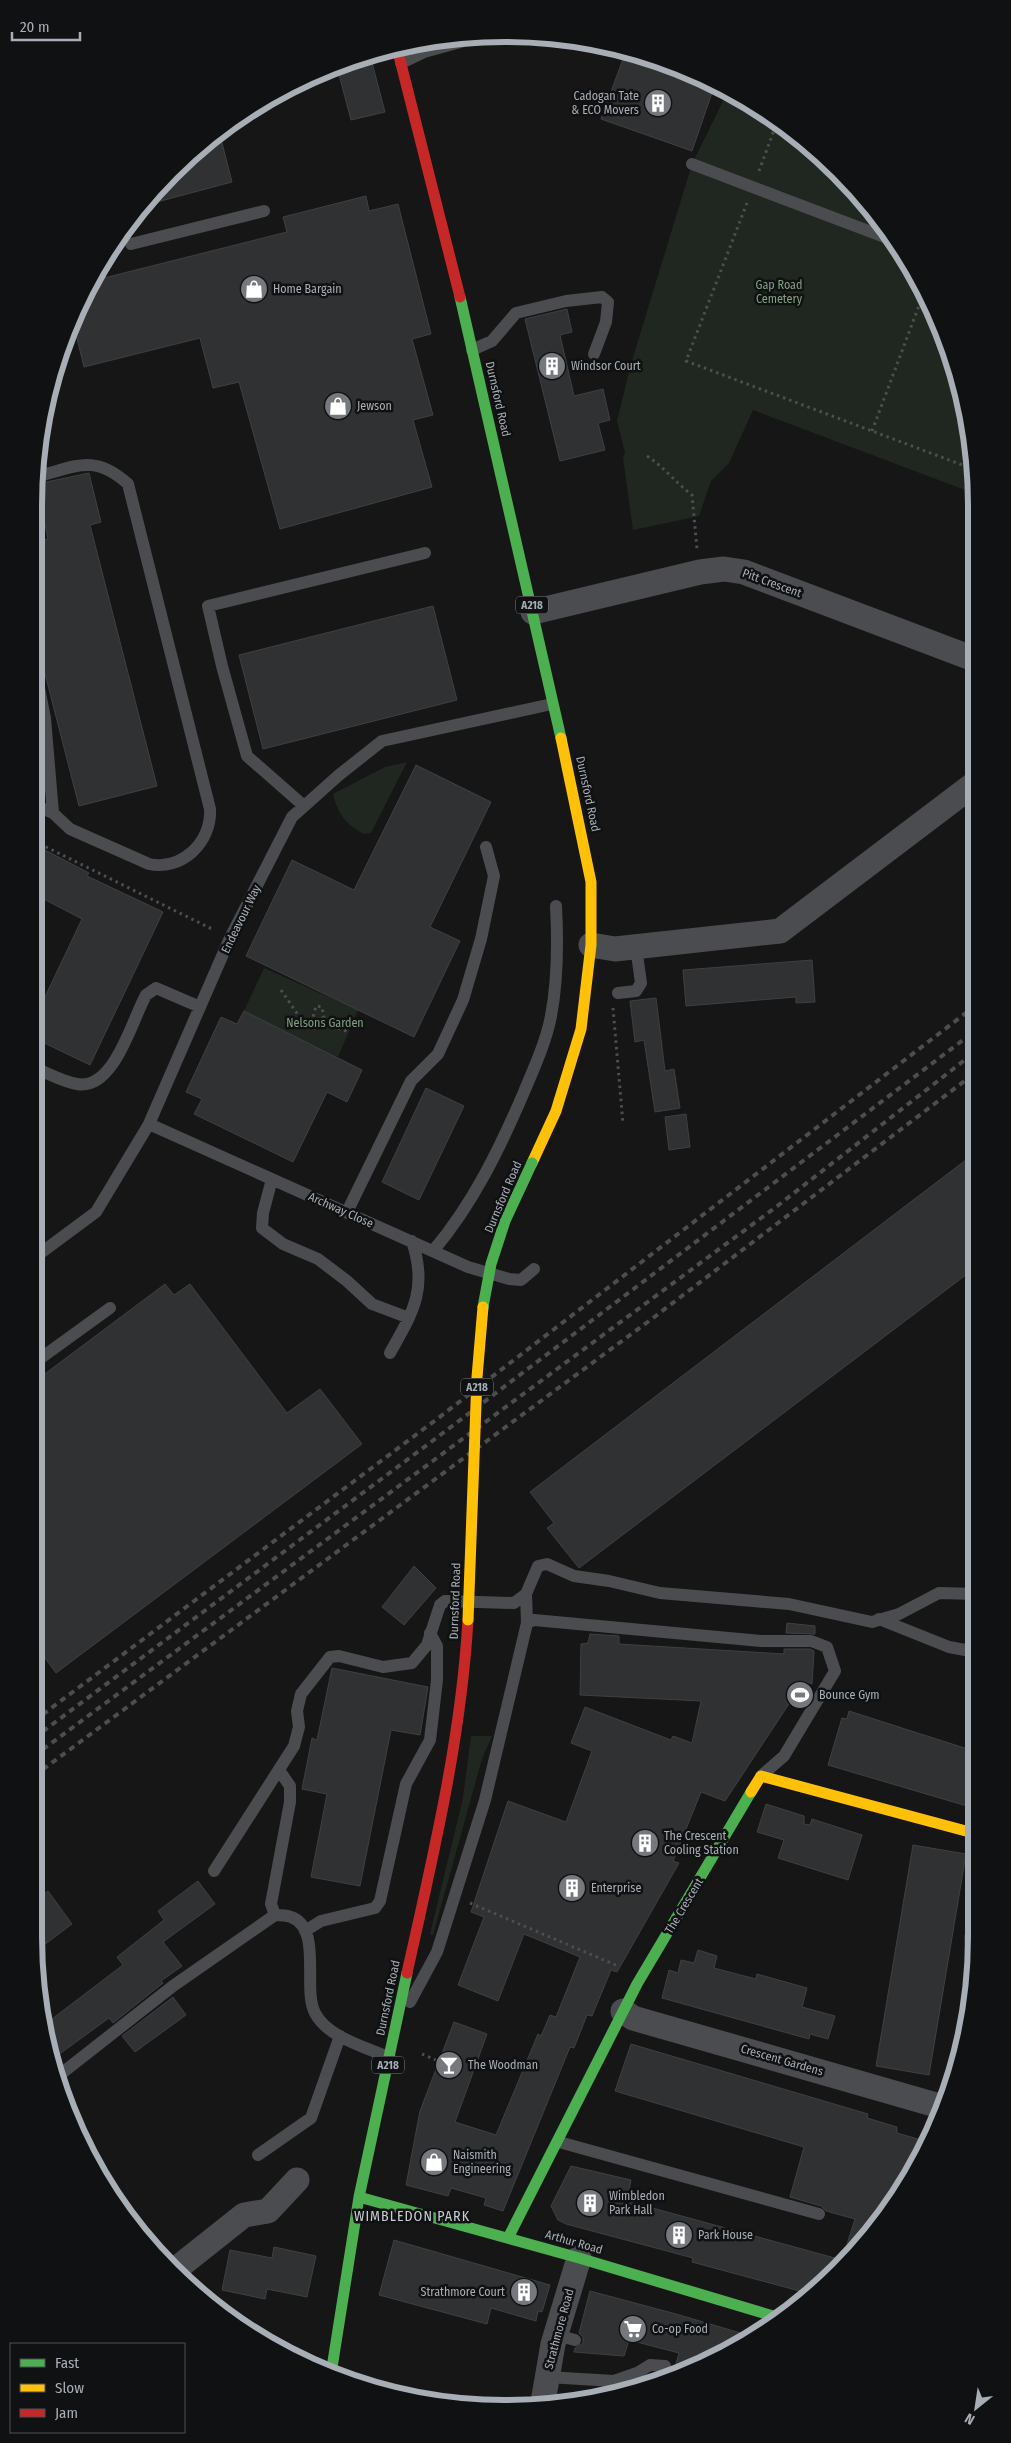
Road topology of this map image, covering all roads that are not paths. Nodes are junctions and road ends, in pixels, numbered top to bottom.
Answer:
1 (446, 46) edge
2 (399, 55) edge
3 (401, 63) junction
4 (692, 164) dead end
5 (264, 211) dead end
6 (881, 236) edge
7 (131, 244) dead end
8 (472, 350) junction
9 (594, 354) dead end
10 (43, 475) edge
11 (425, 553) dead end
12 (533, 612) junction
13 (968, 657) edge
14 (42, 703) edge
15 (552, 704) junction
16 (968, 789) edge
17 (304, 806) junction
18 (42, 808) edge
19 (53, 813) junction
20 (486, 847) dead end
21 (556, 906) dead end
22 (591, 945) junction
23 (636, 947) junction
24 (616, 999) road end
25 (200, 1007) junction
26 (42, 1071) edge
27 (149, 1124) junction
28 (272, 1179) junction
29 (347, 1212) junction
30 (412, 1241) junction
31 (434, 1251) junction
32 (42, 1254) edge
33 (534, 1268) dead end
34 (110, 1308) dead end
35 (409, 1318) junction
36 (390, 1353) dead end
37 (42, 1357) edge
38 (526, 1594) junction
39 (968, 1594) edge
40 (880, 1619) junction
41 (527, 1622) junction
42 (430, 1634) junction
43 (968, 1650) edge
44 (279, 1770) junction
45 (762, 1776) junction
46 (968, 1832) edge
47 (214, 1871) dead end
48 (275, 1915) junction
49 (305, 1930) junction
50 (623, 2011) junction
51 (396, 2029) junction
52 (340, 2036) junction
53 (390, 2058) junction
54 (63, 2072) edge
55 (937, 2105) edge
56 (559, 2142) junction
57 (258, 2155) dead end
58 (297, 2180) dead end
59 (359, 2198) junction
60 (819, 2214) dead end
61 (508, 2238) junction
62 (579, 2258) junction
63 (179, 2266) edge
64 (770, 2317) edge
65 (665, 2366) dead end
66 (332, 2367) edge
67 (546, 2377) junction
68 (544, 2399) edge

1 - 3 lane
2 - 3 main road, Durnsford Road / A218
3 - 8 main road, Durnsford Road / A218
4 - 6 lane
5 - 7 lane
8 - 9 lane
8 - 12 main road, Durnsford Road / A218
10 - 19 lane
11 - 17 lane
12 - 13 street, Pitt Crescent
12 - 15 main road, Durnsford Road / A218
14 - 19 lane
15 - 17 lane, Endeavour Way
15 - 22 main road, Durnsford Road / A218
16 - 23 street
17 - 25 lane, Endeavour Way
18 - 19 lane
20 - 29 lane
21 - 31 lane
22 - 23 street
22 - 51 main road, Durnsford Road / A218, bridge
23 - 24 lane
25 - 26 lane
25 - 27 lane, Endeavour Way
27 - 28 lane, Archway Close
27 - 32 lane, Endeavour Way
28 - 29 lane, Archway Close
28 - 35 lane
29 - 30 lane, Archway Close
30 - 31 lane, Archway Close
30 - 35 lane
31 - 33 lane, Archway Close
34 - 37 lane
35 - 36 lane
38 - 40 lane
38 - 41 lane
38 - 42 lane
39 - 40 lane
40 - 43 lane
41 - 45 lane
41 - 51 lane
42 - 44 lane
42 - 49 lane
44 - 47 lane
44 - 48 lane
45 - 46 main road
45 - 50 main road, The Crescent
48 - 49 lane
48 - 54 lane
49 - 52 lane
50 - 55 street, Crescent Gardens
50 - 56 main road, The Crescent
51 - 53 main road, Durnsford Road / A218
52 - 53 lane
52 - 57 lane
53 - 59 main road, Durnsford Road / A218
56 - 60 lane
56 - 61 main road, The Crescent
58 - 63 street
59 - 61 main road, Arthur Road
59 - 66 main road, Durnsford Road / A218
61 - 62 main road, Arthur Road
62 - 64 main road, Arthur Road
62 - 67 street, Strathmore Road
65 - 67 lane
67 - 68 street, Strathmore Road

